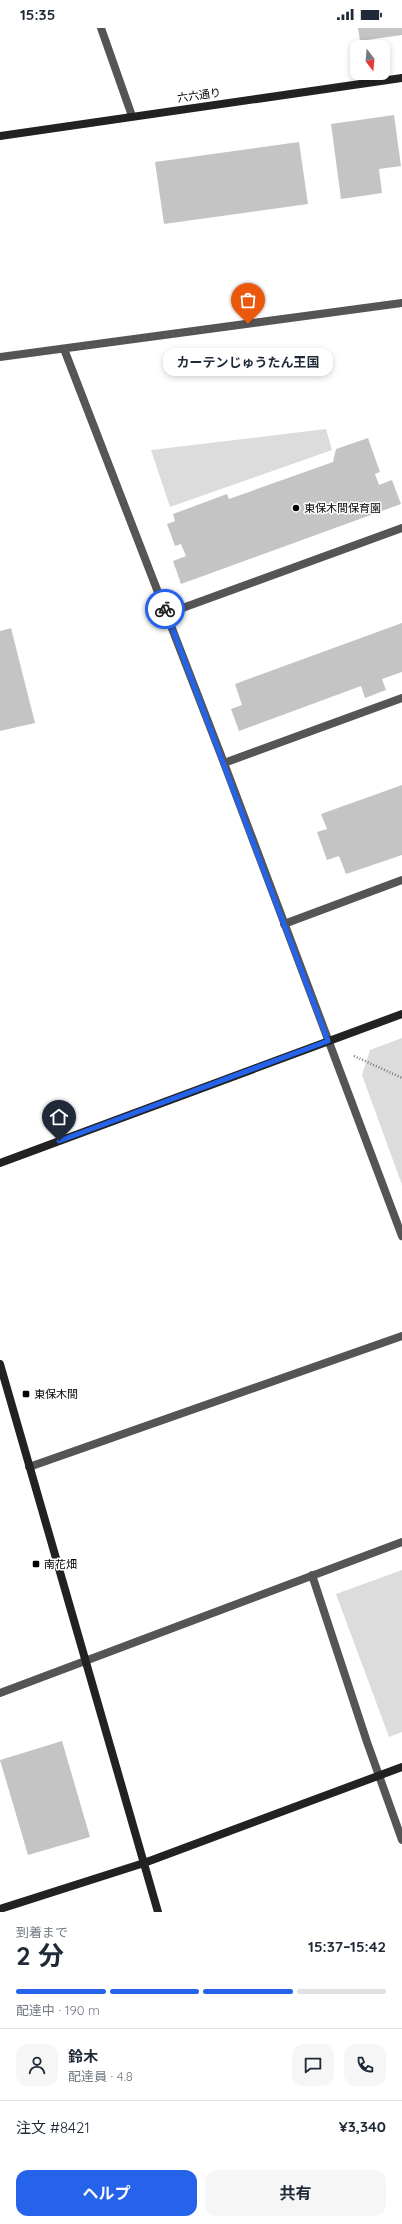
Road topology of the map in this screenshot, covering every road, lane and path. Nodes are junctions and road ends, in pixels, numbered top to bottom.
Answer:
1 (101, 28) edge
2 (402, 78) edge
3 (132, 116) junction
4 (0, 136) edge
5 (402, 303) edge
6 (64, 349) junction
7 (0, 357) edge
8 (402, 528) edge
9 (166, 614) junction
10 (402, 698) edge
11 (224, 763) junction
12 (402, 880) edge
13 (284, 924) junction
14 (402, 1014) edge
15 (328, 1041) junction
16 (354, 1056) dead end
17 (402, 1078) edge
18 (0, 1163) edge
19 (402, 1236) edge
20 (402, 1336) edge
21 (0, 1364) edge
22 (3, 1384) edge
23 (29, 1467) junction
24 (402, 1542) edge
25 (312, 1575) junction
26 (86, 1661) junction
27 (0, 1692) edge
28 (402, 1767) edge
29 (379, 1776) junction
30 (402, 1840) edge
31 (144, 1863) junction
32 (0, 1909) edge
33 (158, 1912) edge

1 - 3 street
2 - 3 street, 六六通り
3 - 4 street, 六六通り
5 - 6 street
6 - 7 street
6 - 9 street
8 - 9 street
9 - 11 street
10 - 11 street
11 - 13 street
12 - 13 street
13 - 15 street
14 - 15 street
15 - 18 street
15 - 19 street
16 - 17 path
20 - 23 street
21 - 22 street
22 - 23 street
23 - 26 street
24 - 25 street
25 - 26 street
25 - 29 street
26 - 27 street
26 - 31 street
28 - 29 street
29 - 30 street
29 - 31 street
31 - 32 street
31 - 33 street

